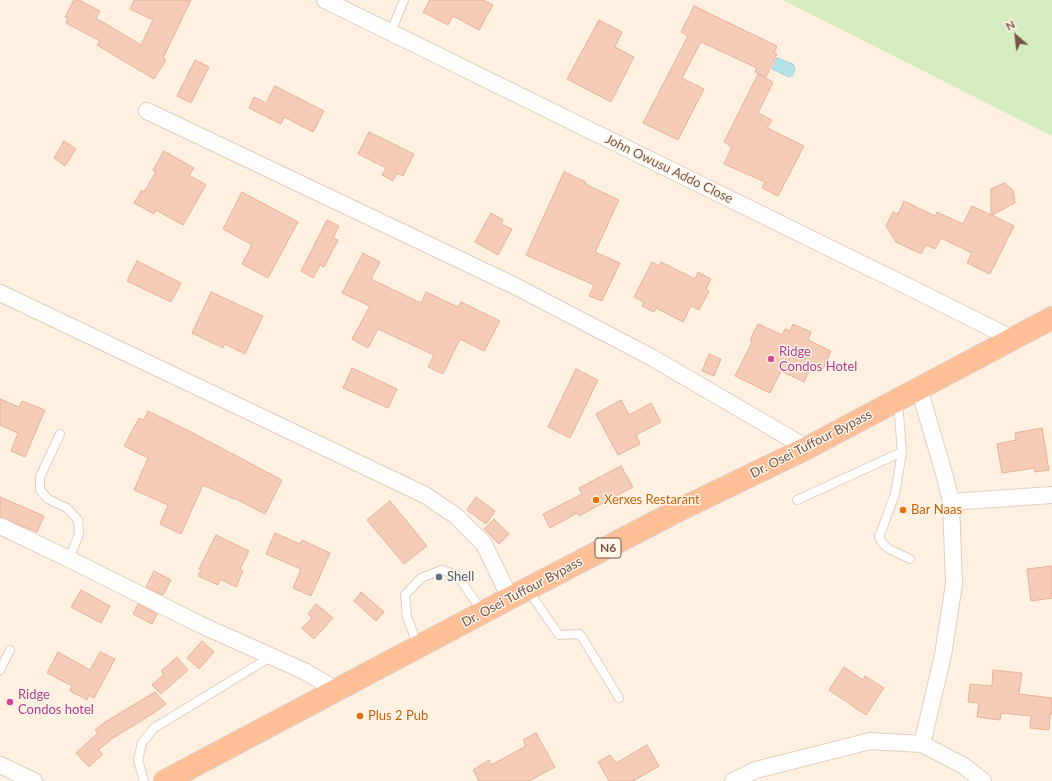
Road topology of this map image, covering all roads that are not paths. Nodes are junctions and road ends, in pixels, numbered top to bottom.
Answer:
1 (325, 0) edge
2 (404, 0) edge
3 (391, 32) junction
4 (148, 111) dead end
5 (0, 293) edge
6 (1052, 318) edge
7 (1013, 339) junction
8 (919, 388) junction
9 (898, 400) junction
10 (60, 434) dead end
11 (807, 448) junction
12 (902, 452) junction
13 (1052, 495) edge
14 (797, 500) dead end
15 (951, 502) junction
16 (0, 526) edge
17 (69, 559) junction
18 (910, 559) dead end
19 (519, 594) junction
20 (483, 612) junction
21 (418, 647) junction
22 (10, 650) dead end
23 (272, 656) junction
24 (0, 670) edge
25 (336, 690) junction
26 (618, 698) dead end
27 (922, 744) junction
28 (0, 765) edge
29 (34, 781) edge
30 (144, 781) edge
31 (165, 781) edge
32 (733, 781) edge
33 (983, 781) edge

1 - 3 street, John Owusu Addo Close
2 - 3 lane
3 - 7 street, John Owusu Addo Close
4 - 11 street
5 - 19 street
6 - 7 highway, Dr. Osei Tuffour Bypass / N6
7 - 8 highway, Dr. Osei Tuffour Bypass / N6
8 - 9 highway, Dr. Osei Tuffour Bypass / N6
8 - 15 street
9 - 11 highway, Dr. Osei Tuffour Bypass / N6
9 - 12 lane
10 - 17 lane
11 - 19 highway, Dr. Osei Tuffour Bypass / N6
12 - 14 lane
12 - 18 lane
13 - 15 street
15 - 27 street
16 - 17 street
17 - 23 street
19 - 20 highway, Dr. Osei Tuffour Bypass / N6
19 - 26 lane
20 - 21 highway, Dr. Osei Tuffour Bypass / N6
20 - 21 lane
21 - 25 highway, Dr. Osei Tuffour Bypass / N6
22 - 24 lane
23 - 25 street
23 - 30 lane
25 - 31 highway, Dr. Osei Tuffour Bypass / N6
27 - 32 street
27 - 33 street
28 - 29 street

